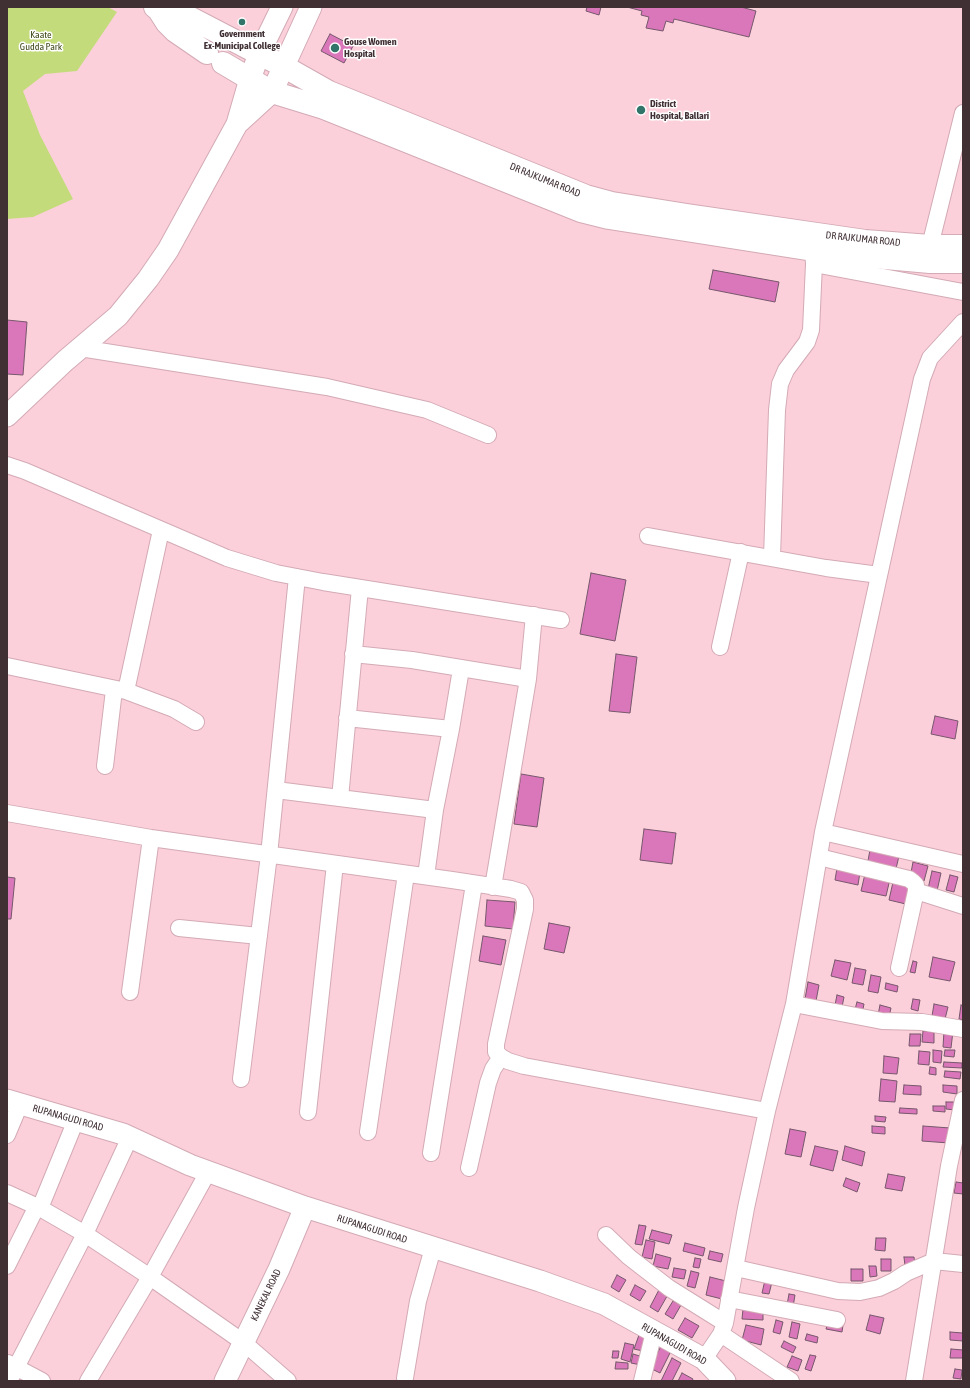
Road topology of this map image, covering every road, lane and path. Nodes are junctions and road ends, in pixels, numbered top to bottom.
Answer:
1 (282, 7) edge
2 (311, 7) edge
3 (157, 8) edge
4 (259, 54) junction
5 (283, 66) junction
6 (250, 79) junction
7 (272, 92) junction
8 (327, 100) junction
9 (963, 113) edge
10 (237, 124) junction
11 (930, 246) junction
12 (963, 246) edge
13 (813, 257) junction
14 (963, 262) edge
15 (963, 292) edge
16 (963, 322) edge
17 (80, 348) junction
18 (7, 416) edge
19 (488, 435) dead end
20 (7, 465) edge
21 (161, 530) junction
22 (648, 536) dead end
23 (742, 552) junction
24 (772, 557) junction
25 (879, 575) junction
26 (297, 577) junction
27 (360, 588) junction
28 (534, 615) junction
29 (561, 620) dead end
30 (720, 647) dead end
31 (353, 654) junction
32 (7, 666) edge
33 (461, 669) junction
34 (528, 679) junction
35 (120, 690) junction
36 (347, 718) junction
37 (196, 722) dead end
38 (451, 729) junction
39 (105, 766) dead end
40 (276, 790) junction
41 (340, 798) junction
42 (435, 810) junction
43 (7, 813) edge
44 (823, 832) junction
45 (151, 838) junction
46 (269, 854) junction
47 (819, 857) junction
48 (334, 864) junction
49 (963, 864) edge
50 (406, 874) junction
51 (426, 876) junction
52 (474, 884) junction
53 (493, 886) junction
54 (916, 890) junction
55 (963, 906) edge
56 (179, 928) dead end
57 (259, 936) junction
58 (899, 968) dead end
59 (130, 992) dead end
60 (794, 1004) junction
61 (963, 1029) edge
62 (501, 1057) junction
63 (241, 1080) dead end
64 (963, 1100) edge
65 (13, 1102) edge
66 (767, 1111) junction
67 (308, 1112) dead end
68 (76, 1120) junction
69 (368, 1132) dead end
70 (7, 1135) edge
71 (130, 1137) junction
72 (431, 1153) dead end
73 (469, 1168) dead end
74 (208, 1172) junction
75 (7, 1193) edge
76 (38, 1207) junction
77 (305, 1207) junction
78 (85, 1234) junction
79 (606, 1235) dead end
80 (433, 1248) junction
81 (934, 1260) junction
82 (963, 1264) edge
83 (7, 1266) edge
84 (736, 1268) junction
85 (150, 1277) junction
86 (729, 1299) junction
87 (837, 1320) dead end
88 (723, 1328) junction
89 (654, 1332) junction
90 (243, 1342) junction
91 (704, 1359) junction
92 (12, 1364) edge
93 (405, 1378) dead end
94 (9, 1381) edge
95 (42, 1381) edge
96 (88, 1381) edge
97 (225, 1381) edge
98 (288, 1381) edge
99 (642, 1381) edge
100 (725, 1381) edge
101 (791, 1381) edge
102 (914, 1381) edge

1 - 4 main road
2 - 5 main road
3 - 4 highway, DR RAJKUMAR ROAD
3 - 6 highway, DR RAJKUMAR ROAD
4 - 5 highway, DR RAJKUMAR ROAD
4 - 6 main road
5 - 7 main road
5 - 8 highway, DR RAJKUMAR ROAD
6 - 7 highway, DR RAJKUMAR ROAD
6 - 10 main road
7 - 8 highway, DR RAJKUMAR ROAD
7 - 10 main road
8 - 11 highway, DR RAJKUMAR ROAD
8 - 13 highway, DR RAJKUMAR ROAD
9 - 11 street
10 - 17 main road
11 - 12 highway, DR RAJKUMAR ROAD
13 - 14 highway, DR RAJKUMAR ROAD
13 - 15 street
13 - 24 street
16 - 25 street
17 - 18 main road
17 - 19 street
20 - 21 street
21 - 26 street
21 - 35 street
22 - 23 street
23 - 24 street
23 - 30 street
24 - 25 street
25 - 44 street
26 - 27 street
26 - 40 street
27 - 28 street
27 - 31 street
28 - 29 street
28 - 34 street
31 - 33 street
31 - 36 street
32 - 35 street
33 - 34 street
33 - 38 street
34 - 53 street
35 - 37 street
35 - 39 street
36 - 38 street
36 - 41 street
38 - 42 street
40 - 41 street
40 - 46 street
41 - 42 street
42 - 51 street
43 - 45 street
44 - 47 street
44 - 49 street
45 - 46 street
45 - 59 street
46 - 48 street
46 - 57 street
47 - 54 street
47 - 60 street
48 - 50 street
48 - 67 street
50 - 51 street
50 - 69 street
51 - 52 street
52 - 53 street
52 - 72 street
53 - 62 street
54 - 55 street
54 - 58 street
56 - 57 street
57 - 63 street
60 - 61 street
60 - 66 street
62 - 66 street
62 - 73 street
64 - 81 street
65 - 68 main road, RUPANAGUDI ROAD
65 - 70 street
66 - 84 street
68 - 71 main road, RUPANAGUDI ROAD
68 - 76 street
71 - 74 main road, RUPANAGUDI ROAD
71 - 78 street
74 - 77 main road, RUPANAGUDI ROAD
74 - 85 street
75 - 76 street
76 - 78 street
76 - 83 street
77 - 80 main road, RUPANAGUDI ROAD
77 - 90 main road, KANEKAL ROAD
78 - 85 street
78 - 92 street
79 - 88 street
80 - 89 main road, RUPANAGUDI ROAD
80 - 93 street
81 - 82 street
81 - 84 street
81 - 102 street
84 - 86 street
85 - 90 street
85 - 96 street
86 - 87 street
86 - 88 street
88 - 91 street
88 - 101 street
89 - 91 main road, RUPANAGUDI ROAD
89 - 99 street
90 - 97 main road, KANEKAL ROAD
90 - 98 street
91 - 100 main road, RUPANAGUDI ROAD
92 - 94 street
92 - 95 street

